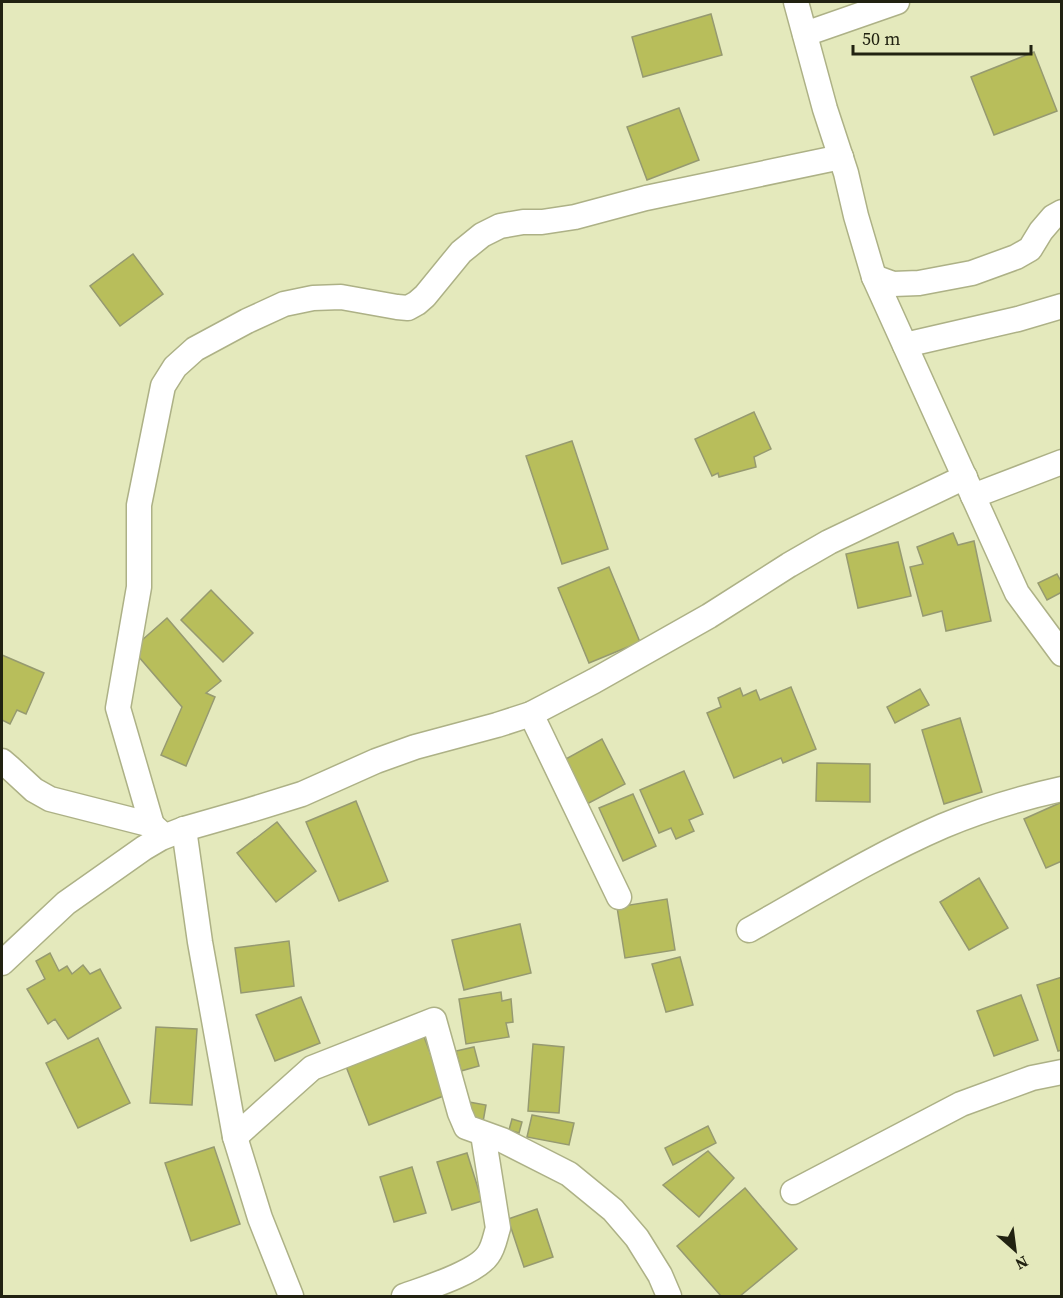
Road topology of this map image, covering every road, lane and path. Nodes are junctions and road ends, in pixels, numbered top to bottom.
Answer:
1 (796, 2) edge
2 (897, 2) edge
3 (805, 34) junction
4 (841, 157) junction
5 (1062, 212) edge
6 (874, 277) junction
7 (1062, 306) edge
8 (904, 345) junction
9 (1062, 462) edge
10 (969, 487) junction
11 (1062, 654) edge
12 (531, 714) junction
13 (2, 761) edge
14 (1062, 789) edge
15 (167, 830) junction
16 (619, 897) dead end
17 (749, 930) dead end
18 (2, 963) edge
19 (1062, 1072) edge
20 (483, 1134) junction
21 (235, 1137) junction
22 (793, 1192) dead end
23 (291, 1296) edge
24 (404, 1296) edge
25 (669, 1296) edge

1 - 3 street
2 - 3 street
3 - 4 street
4 - 6 street
4 - 15 street
5 - 6 street
6 - 8 street
7 - 8 street
8 - 10 street
9 - 10 street
10 - 11 street
10 - 12 street
12 - 15 street
12 - 16 street
13 - 15 street
14 - 17 street
15 - 18 street
15 - 21 street
19 - 22 street
20 - 21 street
20 - 24 street
20 - 25 street
21 - 23 street

